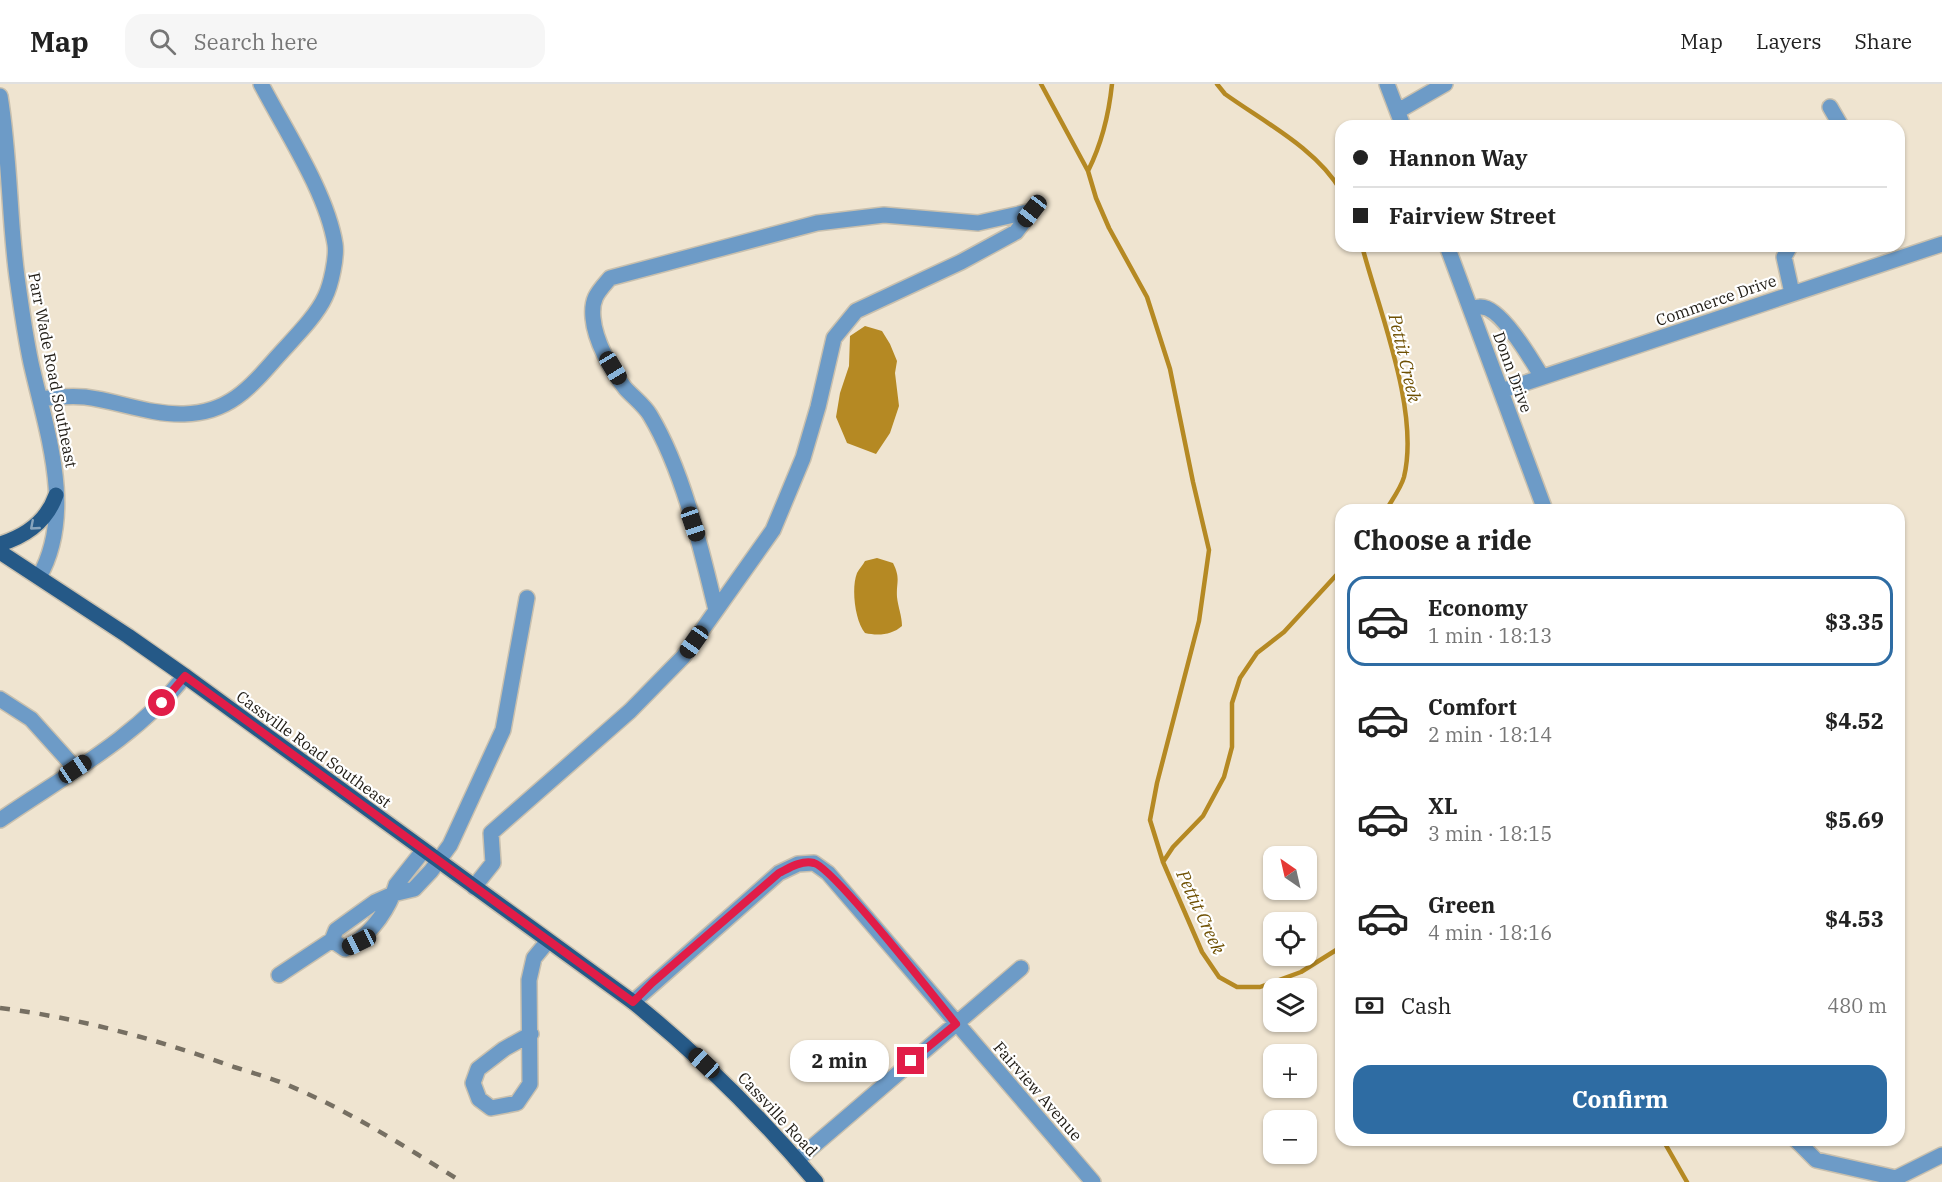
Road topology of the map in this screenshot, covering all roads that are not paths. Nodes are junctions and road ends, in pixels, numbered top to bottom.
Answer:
1 (261, 84) edge
2 (1387, 84) edge
3 (1442, 85) edge
4 (0, 96) edge
5 (1830, 107) dead end
6 (2, 116) edge
7 (1400, 119) edge
8 (1838, 120) edge
9 (1942, 243) edge
10 (1450, 252) edge
11 (1787, 252) edge
12 (1792, 293) junction
13 (1471, 310) junction
14 (1542, 377) junction
15 (1501, 391) junction
16 (40, 399) junction
17 (56, 495) junction
18 (1543, 504) edge
19 (0, 544) edge
20 (0, 552) edge
21 (39, 577) junction
22 (527, 598) dead end
23 (716, 610) junction
24 (185, 676) junction
25 (0, 699) edge
26 (75, 769) junction
27 (0, 820) edge
28 (423, 851) junction
29 (438, 862) junction
30 (474, 887) junction
31 (393, 894) junction
32 (333, 940) junction
33 (548, 941) junction
34 (1021, 968) dead end
35 (279, 975) dead end
36 (603, 980) joint
37 (633, 1002) junction
38 (956, 1024) junction
39 (531, 1034) junction
40 (1802, 1146) edge
41 (1942, 1155) edge
42 (797, 1160) junction
43 (816, 1182) edge
44 (1093, 1182) edge

1 - 16 street
2 - 7 street
3 - 7 street
4 - 6 street, Parr Wade Road Southeast
5 - 8 street
6 - 16 street, Parr Wade Road Southeast
9 - 12 street, Commerce Drive
10 - 13 street, Donn Drive
11 - 12 street
12 - 14 street, Commerce Drive
13 - 14 street
13 - 15 street, Donn Drive
14 - 15 street, Commerce Drive
15 - 18 street, Donn Drive
16 - 17 street, Parr Wade Road Southeast
17 -> 19 main road
17 - 21 street, Parr Wade Road Southeast
20 - 21 main road, Cassville Road Southeast
21 - 24 main road, Cassville Road Southeast
22 - 29 street
23 - 23 street
23 - 30 street
24 - 26 street
24 - 28 main road, Cassville Road Southeast
25 - 26 street
26 - 27 street
28 - 29 main road, Cassville Road Southeast
28 - 31 street
29 - 30 main road, Cassville Road Southeast
29 - 31 street
30 - 33 main road, Cassville Road Southeast
31 - 32 street
31 - 32 street
32 - 35 street
33 - 36 main road, Cassville Road Southeast
33 - 39 street
34 - 38 street
36 - 37 main road, Cassville Road
37 - 38 street, Fairview Avenue
37 - 42 main road, Cassville Road
38 - 42 street
38 - 44 street, Fairview Avenue
39 - 39 street
40 - 41 street
42 - 43 main road, Cassville Road

